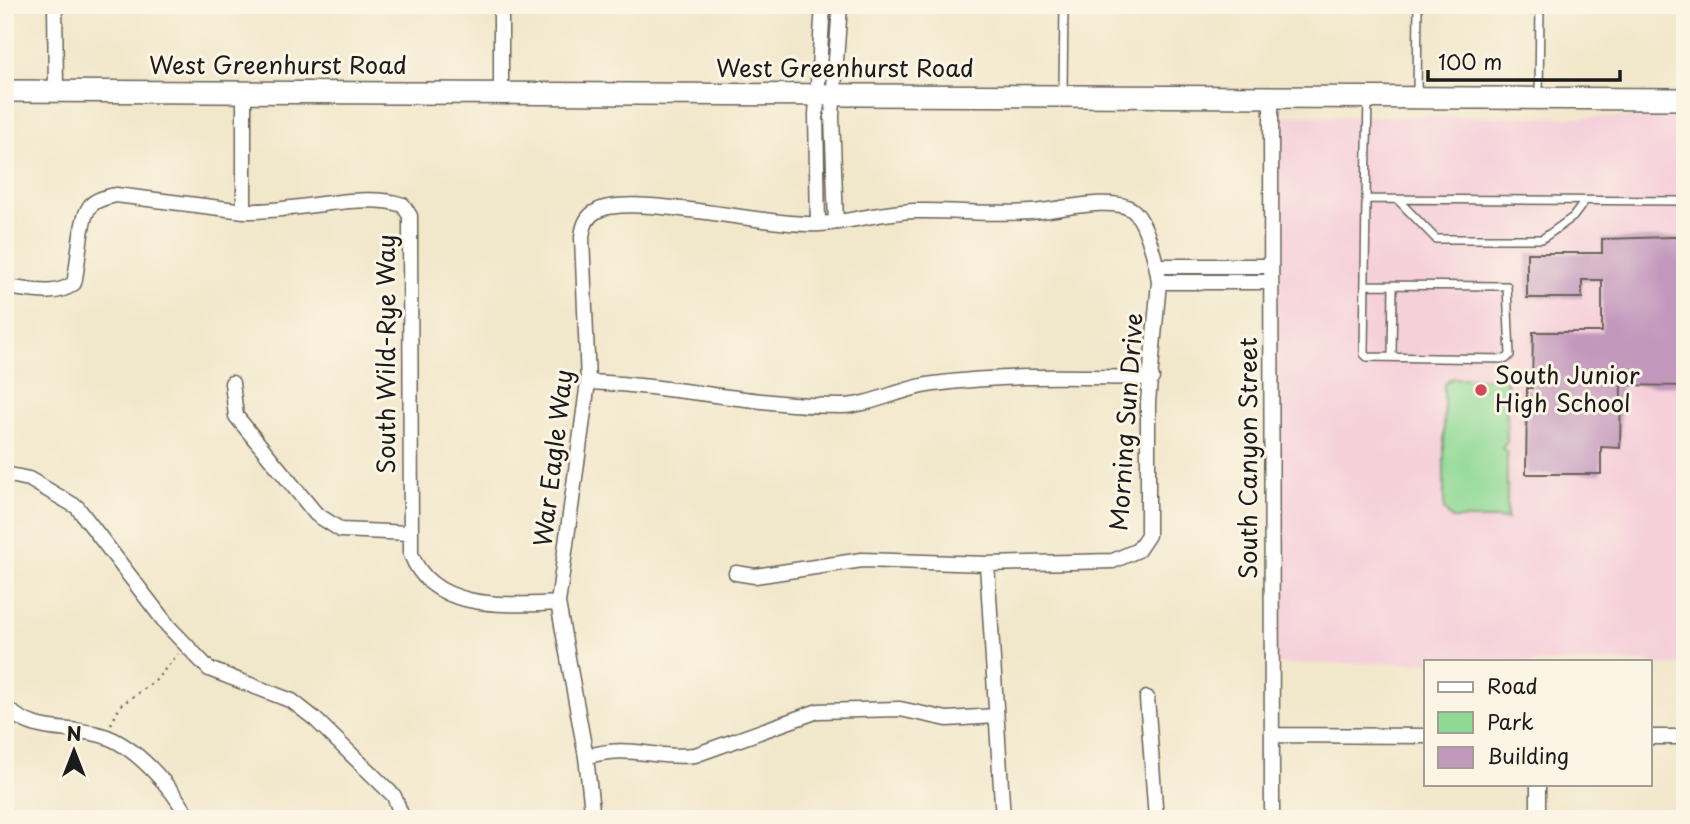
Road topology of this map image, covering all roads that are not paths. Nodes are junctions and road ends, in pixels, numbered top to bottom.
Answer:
1 (55, 5) edge
2 (501, 5) edge
3 (823, 5) edge
4 (840, 5) edge
5 (1064, 5) edge
6 (1418, 5) edge
7 (1540, 5) edge
8 (5, 91) edge
9 (56, 91) junction
10 (244, 92) junction
11 (501, 93) junction
12 (826, 95) junction
13 (1063, 96) junction
14 (1271, 97) junction
15 (1368, 98) junction
16 (1417, 98) junction
17 (1539, 99) junction
18 (1685, 99) edge
19 (1366, 199) junction
20 (1398, 200) junction
21 (1585, 201) junction
22 (1685, 201) edge
23 (244, 211) junction
24 (836, 222) junction
25 (818, 224) junction
26 (1157, 266) junction
27 (1271, 266) junction
28 (1158, 282) junction
29 (1271, 282) junction
30 (1365, 285) junction
31 (1393, 285) junction
32 (5, 287) edge
33 (1392, 358) junction
34 (1152, 378) junction
35 (588, 382) junction
36 (232, 383) dead end
37 (5, 474) edge
38 (410, 533) junction
39 (987, 564) junction
40 (736, 573) dead end
41 (558, 603) junction
42 (1147, 698) dead end
43 (5, 707) edge
44 (996, 716) junction
45 (1272, 735) junction
46 (1424, 736) edge
47 (1652, 737) edge
48 (1685, 737) edge
49 (586, 757) junction
50 (1538, 786) edge
51 (189, 819) edge
52 (402, 819) edge
53 (593, 819) edge
54 (1003, 819) edge
55 (1156, 819) edge
56 (1272, 819) edge
57 (1538, 819) edge

1 - 9 street
2 - 11 street
3 - 12 street
4 - 12 street
5 - 13 lane
6 - 16 lane
7 - 17 lane
8 - 9 main road, West Greenhurst Road
9 - 10 main road, West Greenhurst Road
10 - 11 main road, West Greenhurst Road
10 - 23 street
11 - 12 main road, West Greenhurst Road
12 - 13 main road, West Greenhurst Road
12 - 24 street
12 - 25 street
13 - 14 main road, West Greenhurst Road
14 - 15 main road, West Greenhurst Road
14 - 27 street, South Canyon Street
15 - 16 main road, West Greenhurst Road
15 - 19 lane
16 - 17 main road, West Greenhurst Road
17 - 18 main road, West Greenhurst Road
19 - 20 lane
19 - 30 lane
20 - 21 lane
20 - 21 lane
21 - 22 lane
23 - 32 street, South Wild-Rye Way
23 - 38 street, South Wild-Rye Way
24 - 25 street, War Eagle Way
24 - 26 street, War Eagle Way
25 - 35 street, War Eagle Way
26 - 27 street
26 - 28 street, Morning Sun Drive
27 - 29 street, South Canyon Street
28 - 29 street
28 - 34 street, Morning Sun Drive
29 - 45 street, South Canyon Street
30 - 31 lane
30 - 33 lane
31 - 33 lane
31 - 33 lane
34 - 35 street
34 - 39 street, Morning Sun Drive
35 - 41 street, War Eagle Way
36 - 38 street
37 - 52 street
38 - 41 street
39 - 40 street, Morning Sun Drive
39 - 44 street
41 - 49 street
42 - 55 street
43 - 51 street
44 - 49 street
44 - 54 street
45 - 46 street
45 - 56 street, South Canyon Street
47 - 48 street
49 - 53 street
50 - 57 street

